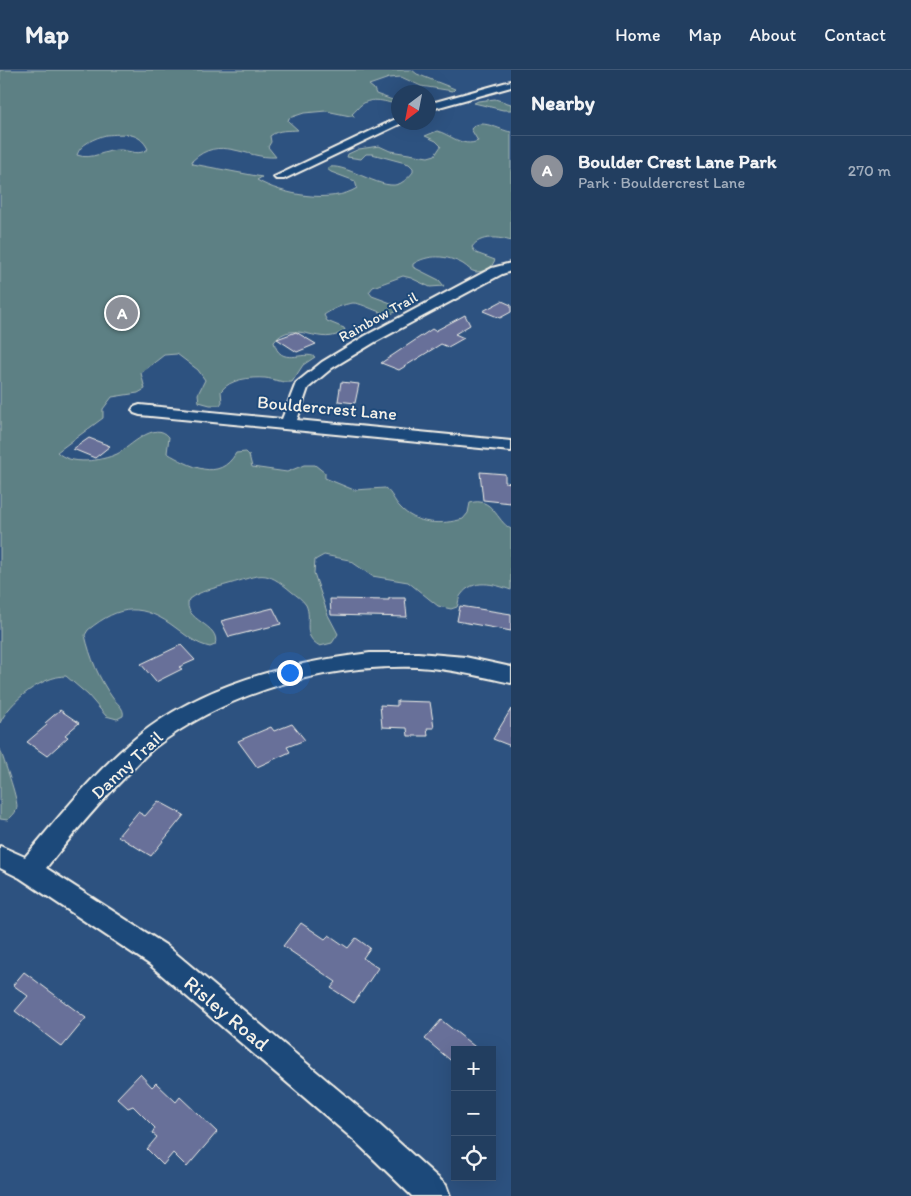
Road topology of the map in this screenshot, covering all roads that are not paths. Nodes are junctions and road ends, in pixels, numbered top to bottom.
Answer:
1 (511, 84) edge
2 (436, 105) edge
3 (391, 124) edge
4 (280, 177) dead end
5 (511, 267) edge
6 (140, 410) dead end
7 (288, 425) junction
8 (511, 446) edge
9 (511, 675) edge
10 (0, 856) edge
11 (29, 870) junction
12 (436, 1196) edge

1 - 2 street
3 - 4 street
5 - 7 street, Rainbow Trail
6 - 7 street, Bouldercrest Lane
7 - 8 street, Bouldercrest Lane
9 - 11 street, Danny Trail
10 - 11 street, Risley Road
11 - 12 street, Risley Road

